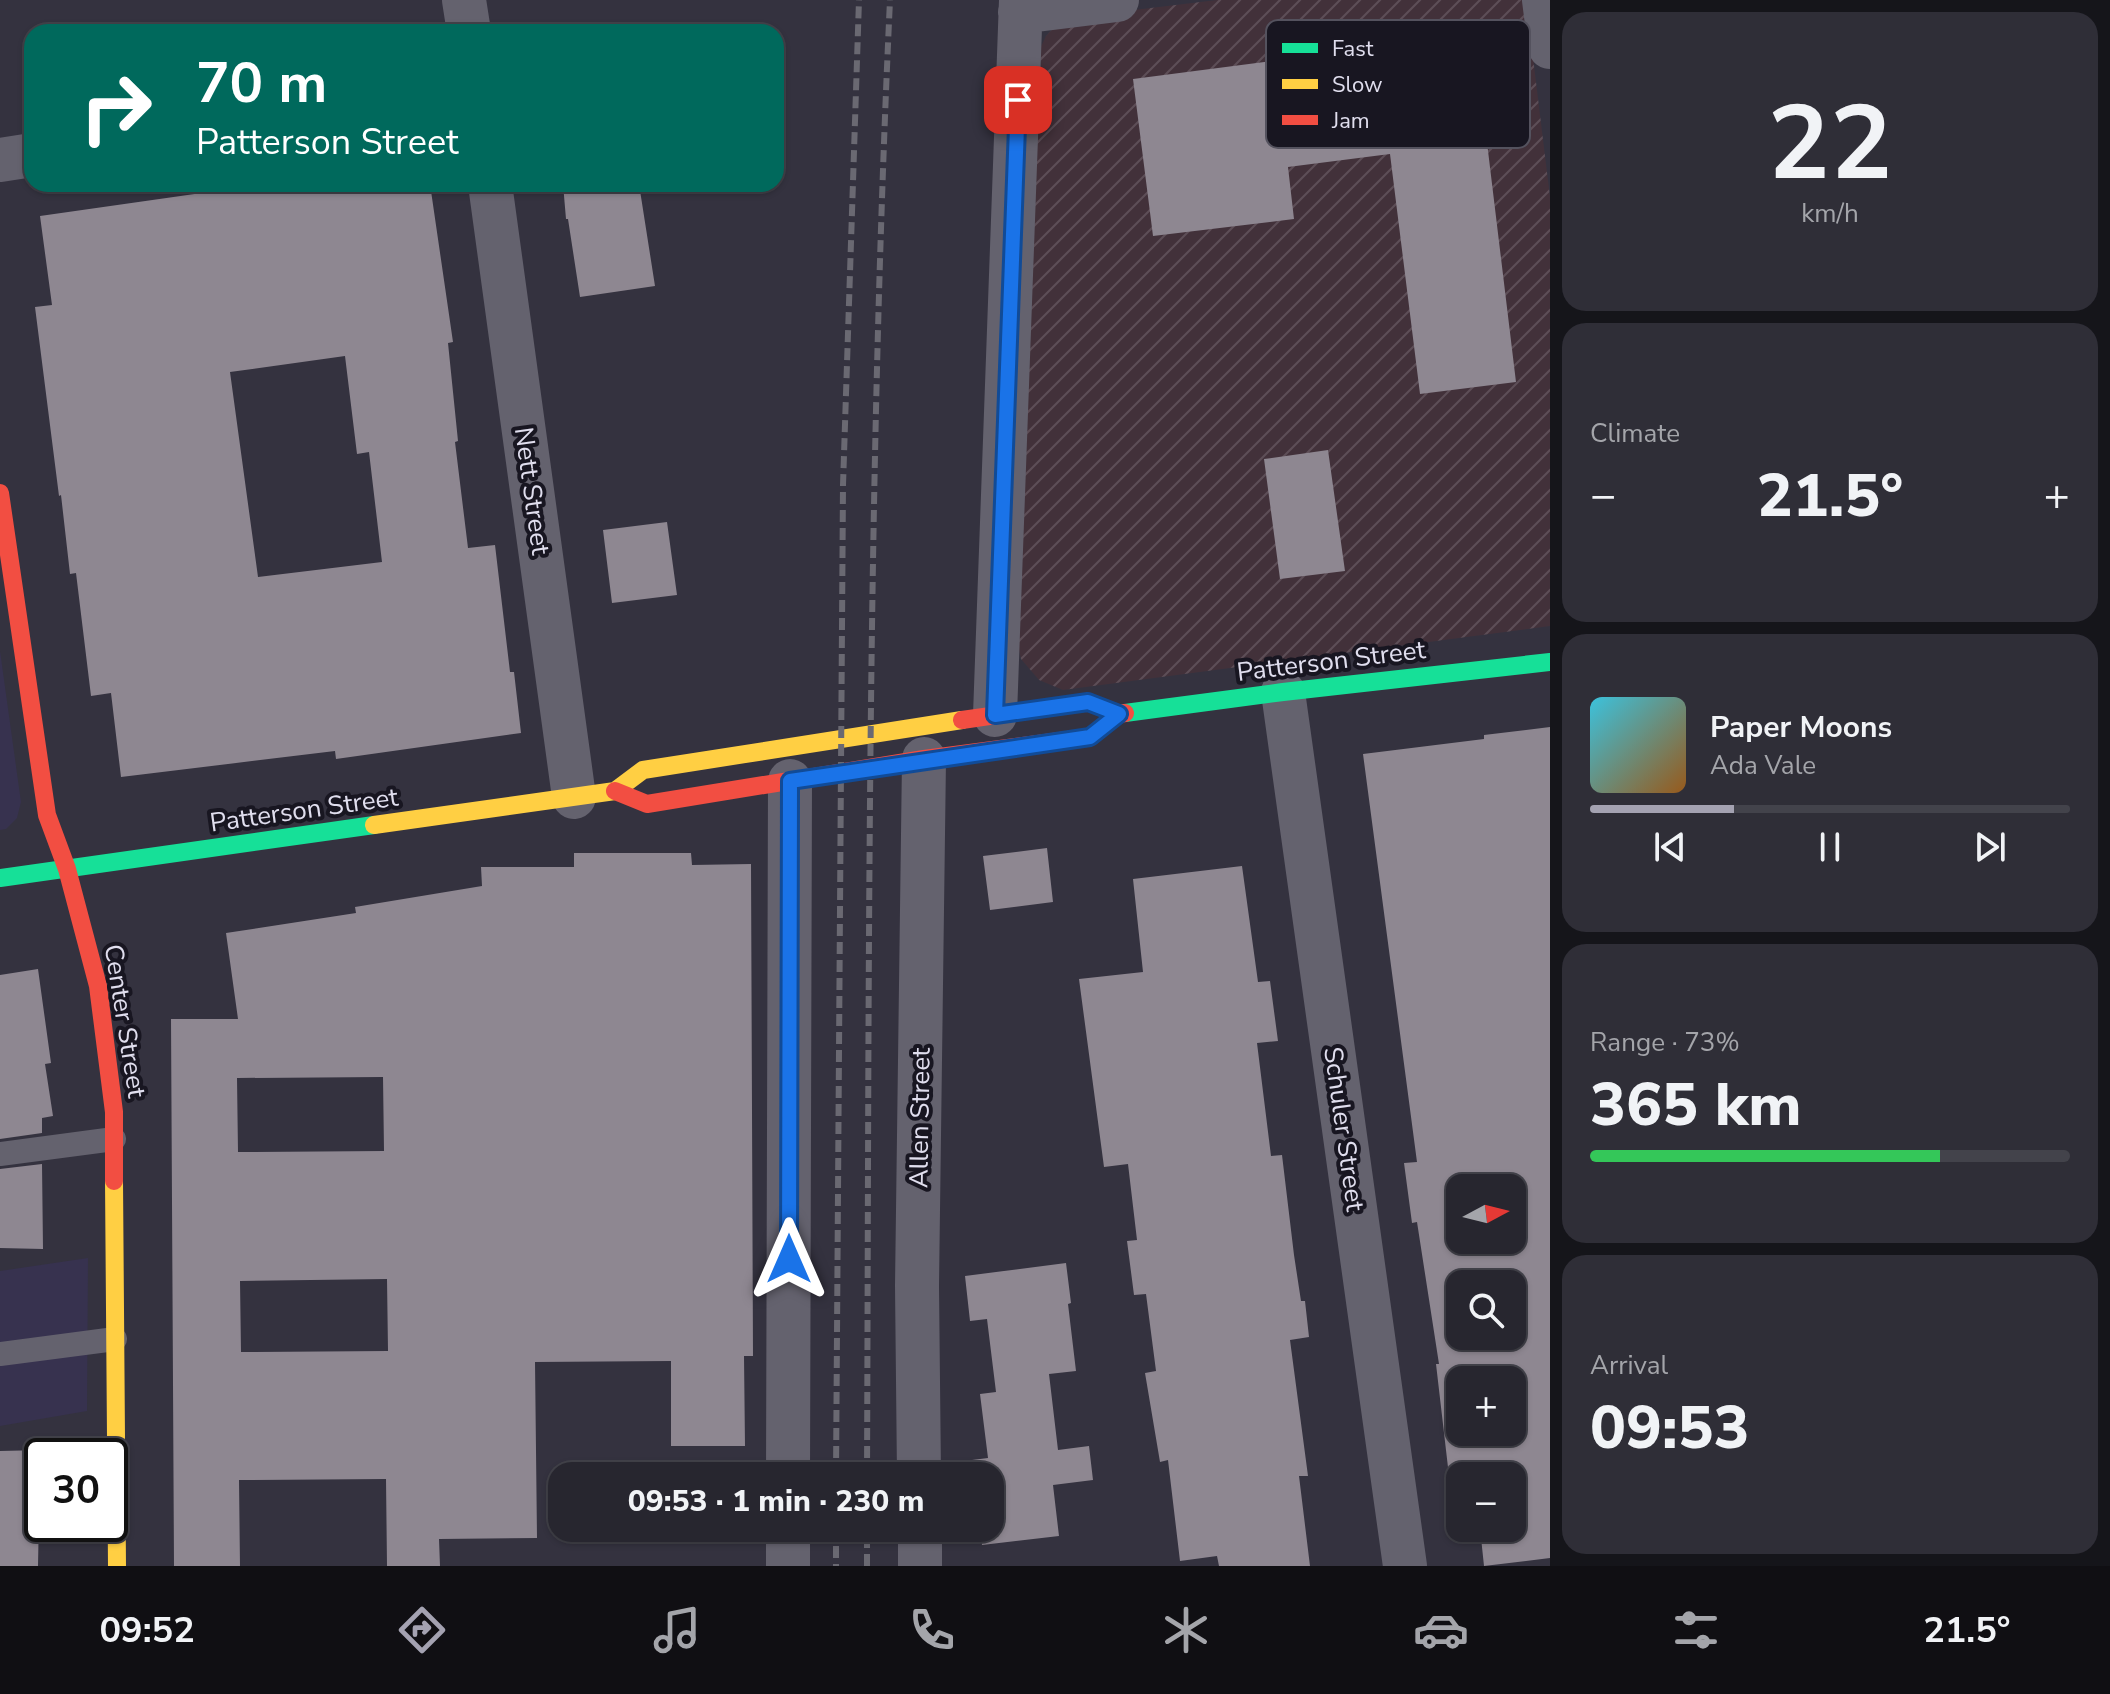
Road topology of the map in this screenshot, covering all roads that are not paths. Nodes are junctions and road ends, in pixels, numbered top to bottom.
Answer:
1 (464, 0) edge
2 (1117, 0) edge
3 (1544, 0) edge
4 (1021, 6) edge
5 (468, 24) edge
6 (1550, 47) edge
7 (24, 156) edge
8 (0, 160) edge
9 (491, 192) edge
10 (0, 493) edge
11 (1550, 662) edge
12 (1283, 692) junction
13 (1119, 714) junction
14 (995, 715) junction
15 (924, 759) junction
16 (790, 781) junction
17 (594, 794) junction
18 (67, 869) junction
19 (0, 878) edge
20 (114, 1139) junction
21 (0, 1154) edge
22 (115, 1339) junction
23 (0, 1354) edge
24 (788, 1462) edge
25 (919, 1462) edge
26 (788, 1542) edge
27 (920, 1542) edge
28 (117, 1566) edge
29 (788, 1566) edge
30 (920, 1566) edge
31 (1405, 1566) edge

1 - 5 street
2 - 4 street
3 - 6 street
4 - 14 street
7 - 8 street
9 - 17 street, Nett Street
10 - 18 street, Center Street
11 - 12 street, Patterson Street
12 - 13 street, Patterson Street
12 - 31 street, Schuler Street
13 - 14 street, Patterson Street
13 - 15 street, Patterson Street
14 - 17 street, Patterson Street
15 - 16 street, Patterson Street
15 - 25 street, Allen Street
16 - 17 street, Patterson Street
16 - 24 street
17 - 18 street, Patterson Street
18 - 19 street, Patterson Street
18 - 20 street, Center Street
20 - 21 lane
20 - 22 street, Center Street
22 - 23 lane
22 - 28 street, Center Street
26 - 29 street
27 - 30 street

